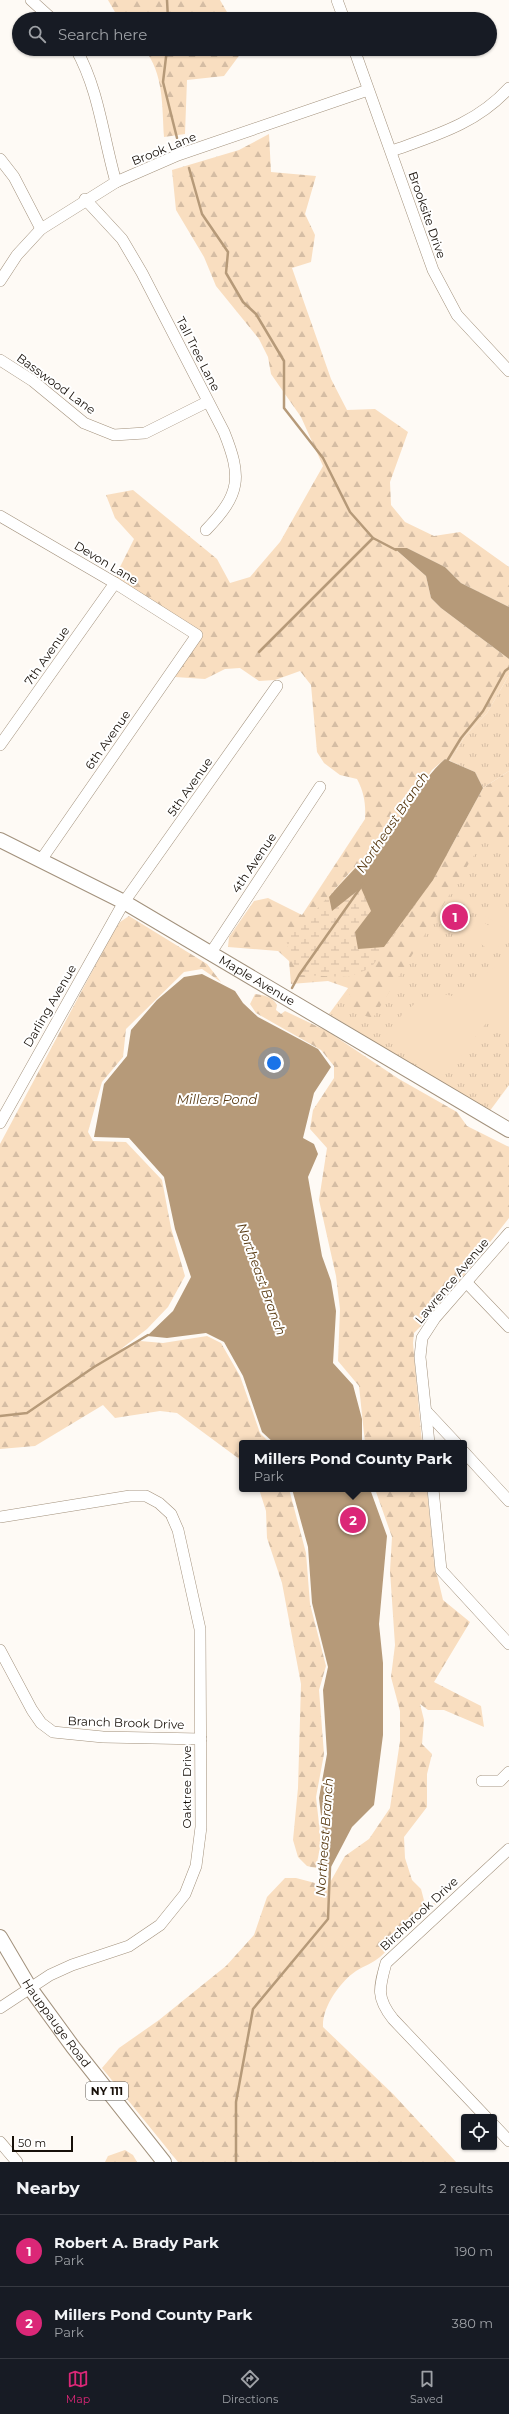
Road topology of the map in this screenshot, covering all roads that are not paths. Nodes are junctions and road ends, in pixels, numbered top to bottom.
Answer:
1 (31, 0) edge
2 (340, 2) edge
3 (44, 12) edge
4 (342, 12) edge
5 (80, 56) edge
6 (356, 56) edge
7 (509, 88) edge
8 (368, 90) junction
9 (392, 151) junction
10 (0, 159) edge
11 (116, 182) junction
12 (85, 199) junction
13 (41, 228) junction
14 (0, 281) edge
15 (0, 360) edge
16 (508, 367) edge
17 (207, 402) junction
18 (0, 516) edge
19 (206, 530) dead end
20 (115, 583) junction
21 (197, 635) joint
22 (277, 686) dead end
23 (0, 745) edge
24 (320, 788) dead end
25 (0, 840) edge
26 (41, 860) junction
27 (124, 902) junction
28 (210, 954) junction
29 (0, 1123) edge
30 (509, 1130) edge
31 (509, 1232) edge
32 (467, 1283) junction
33 (509, 1327) edge
34 (427, 1412) junction
35 (429, 1440) edge
36 (453, 1440) edge
37 (467, 1455) edge
38 (433, 1492) edge
39 (509, 1501) edge
40 (0, 1517) edge
41 (509, 1644) edge
42 (0, 1650) edge
43 (201, 1739) junction
44 (509, 1772) edge
45 (482, 1781) dead end
46 (509, 1849) edge
47 (0, 1937) edge
48 (30, 1988) junction
49 (1, 2005) edge
50 (483, 2114) edge
51 (497, 2128) edge
52 (509, 2141) edge
53 (0, 2142) edge
54 (17, 2162) edge
55 (164, 2162) edge

1 - 3 street
2 - 4 street
5 - 11 street
6 - 8 street, Brooksite Drive
7 - 9 street
8 - 9 street, Brooksite Drive
8 - 11 street, Brook Lane
9 - 16 street, Brooksite Drive
10 - 13 street
11 - 12 street, Brook Lane
12 - 13 street, Brook Lane
12 - 17 street, Tall Tree Lane
13 - 14 street, Brook Lane
15 - 17 street, Basswood Lane
17 - 19 street, Tall Tree Lane
18 - 20 street, Devon Lane
20 - 21 street, Devon Lane
20 - 23 street, 7th Avenue
21 - 26 street, 6th Avenue
22 - 27 street, 5th Avenue
24 - 28 street, 4th Avenue
25 - 26 main road, Maple Avenue
26 - 27 main road, Maple Avenue
27 - 28 main road, Maple Avenue
27 - 29 street, Darling Avenue
28 - 30 main road, Maple Avenue
31 - 32 street, Lawrence Avenue
32 - 33 street
32 - 34 street, Lawrence Avenue
34 - 35 street, Lawrence Avenue
34 - 36 street
37 - 39 street
38 - 41 street
40 - 43 street, Oaktree Drive
42 - 43 street, Branch Brook Drive
43 - 48 street, Oaktree Drive
44 - 45 street
46 - 50 street, Birchbrook Drive
47 - 48 main road, Hauppauge Road / NY 111
48 - 49 street, Oaktree Drive
48 - 55 main road, Hauppauge Road / NY 111
51 - 52 street
53 - 54 street

